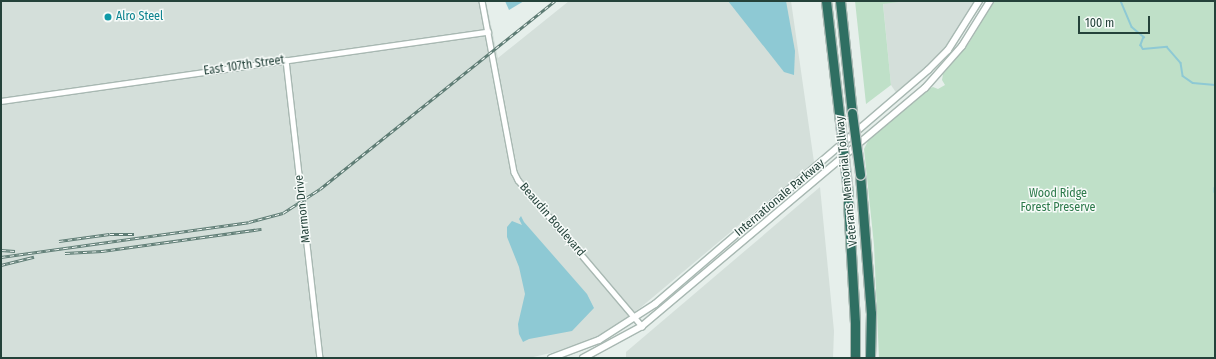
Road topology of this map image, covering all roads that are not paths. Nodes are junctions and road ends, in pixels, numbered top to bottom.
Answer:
1 (482, 1) edge
2 (826, 1) edge
3 (840, 1) edge
4 (979, 1) edge
5 (990, 1) edge
6 (488, 32) junction
7 (286, 60) junction
8 (1, 101) edge
9 (636, 318) junction
10 (642, 326) junction
11 (320, 358) edge
12 (551, 358) edge
13 (583, 358) edge
14 (854, 358) edge
15 (870, 358) edge

1 - 6 street, Beaudin Boulevard
2 - 14 highway, Veterans Memorial Tollway, bridge
3 - 15 highway, Veterans Memorial Tollway, bridge
4 - 9 street, Internationale Parkway
5 - 10 street, Internationale Parkway
6 - 7 street, East 107th Street
6 - 9 street, Beaudin Boulevard
7 - 8 street, East 107th Street
7 - 11 street, Marmon Drive
9 - 10 street, Beaudin Boulevard
9 - 12 street, Internationale Parkway
10 - 13 street, Internationale Parkway

